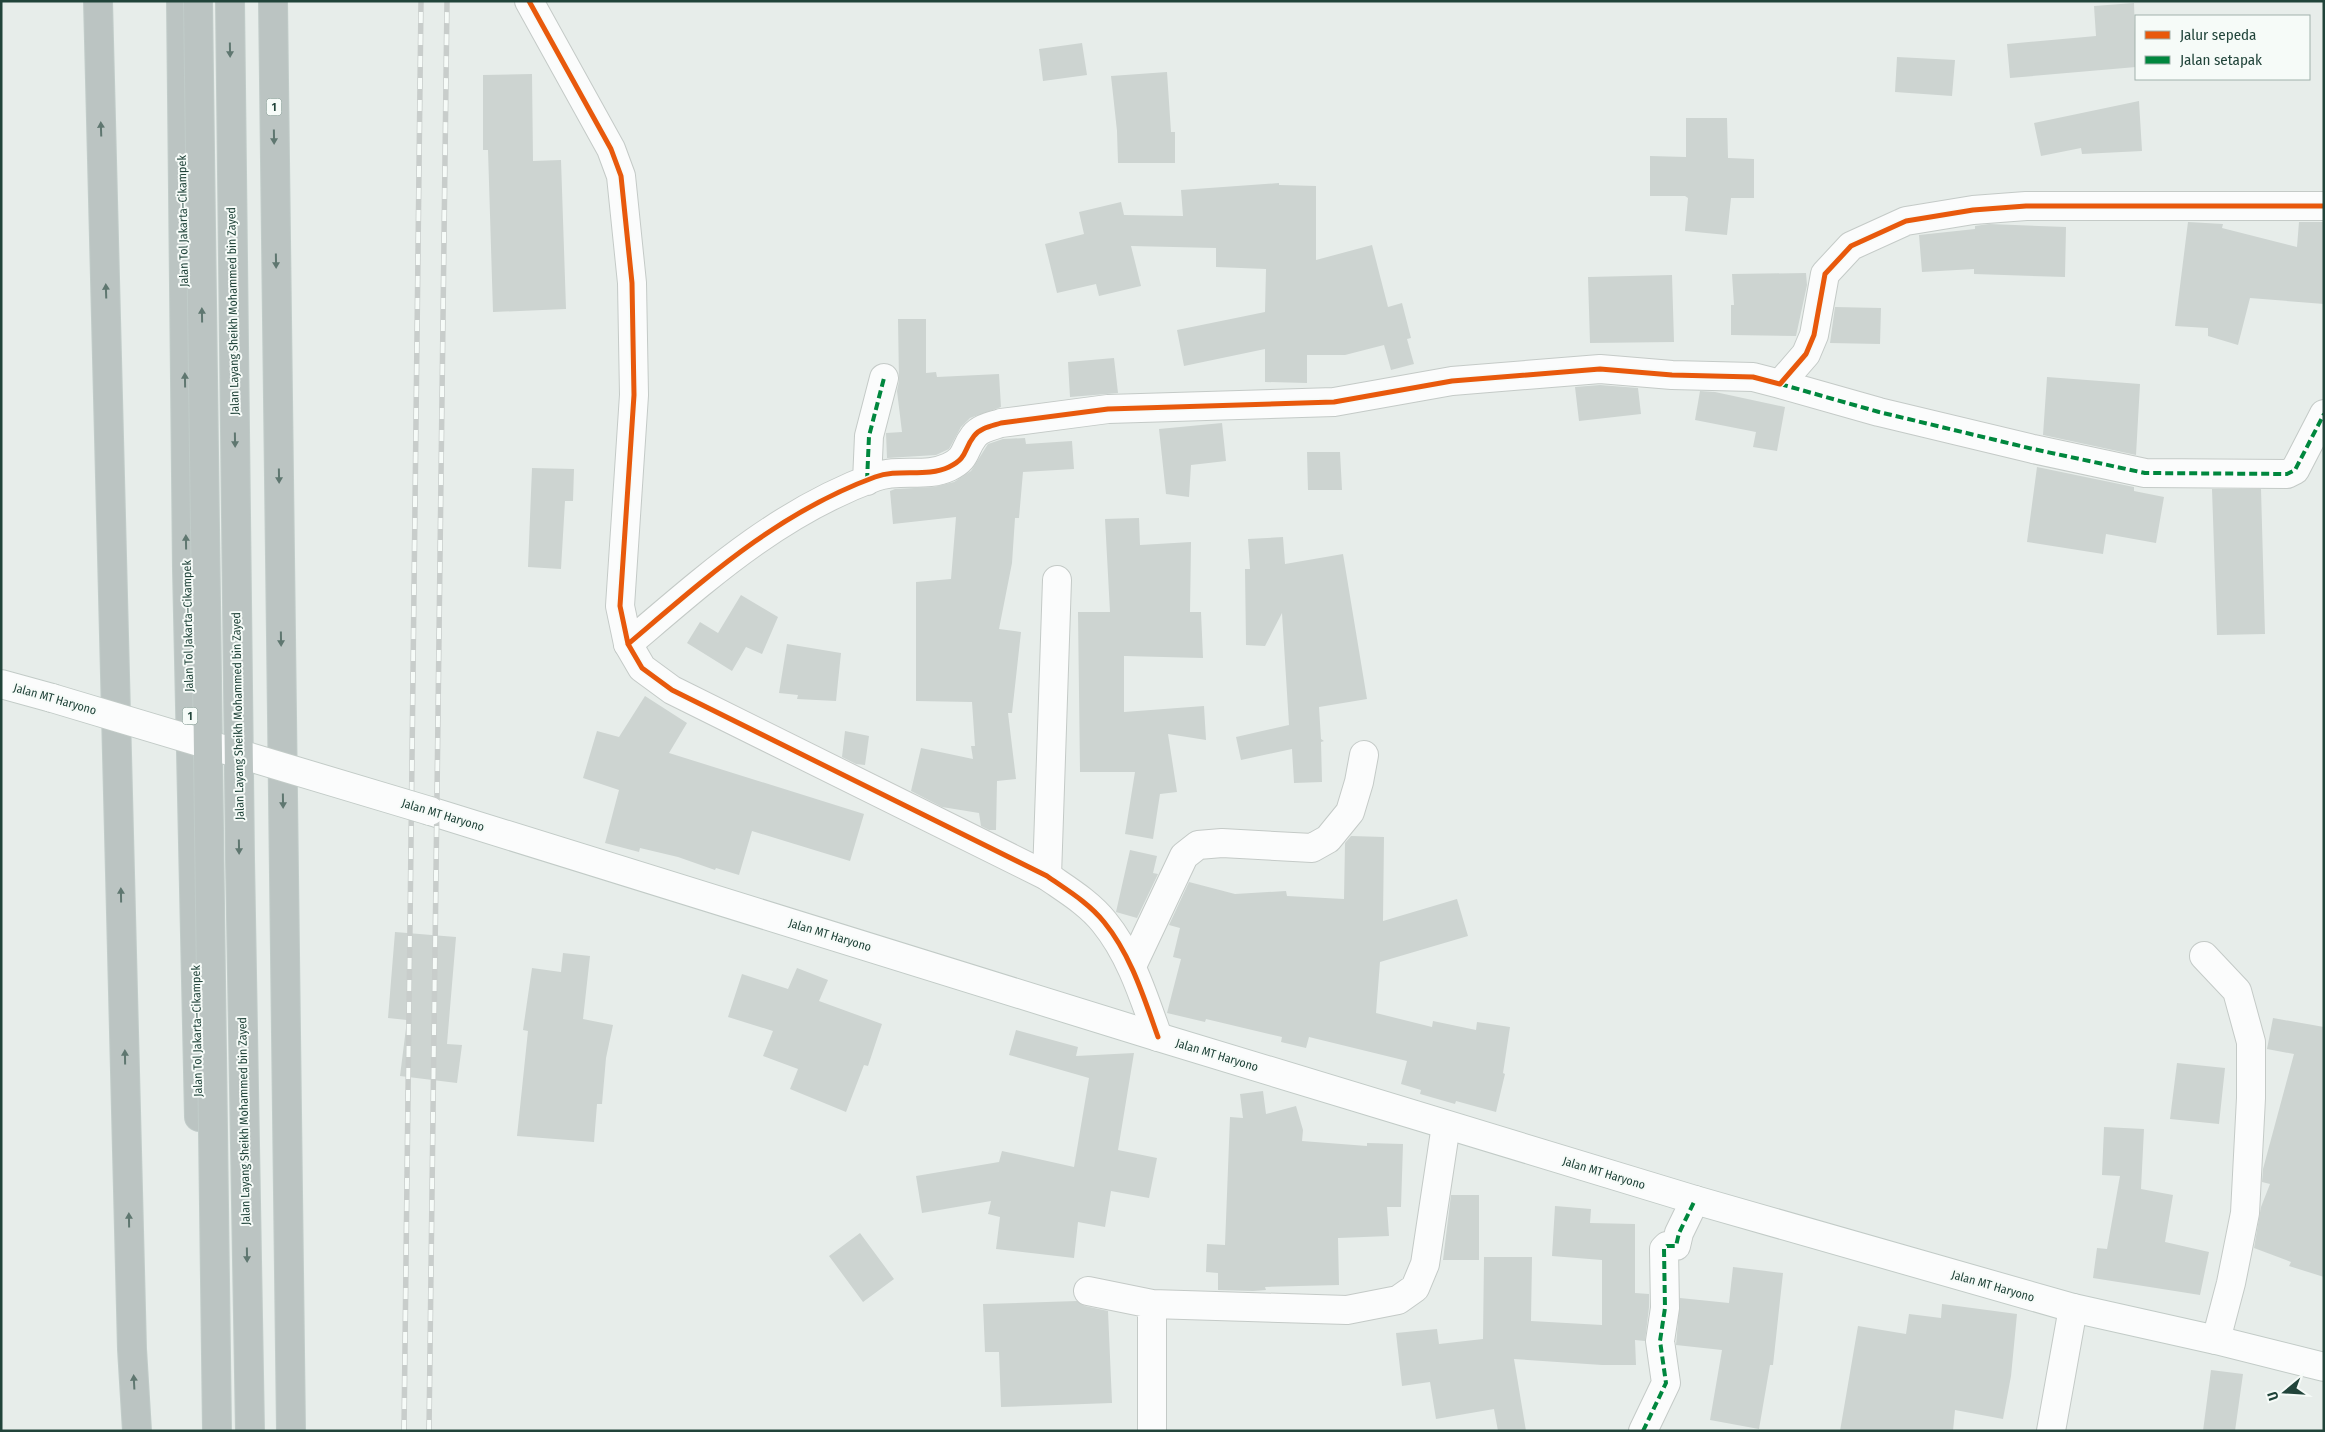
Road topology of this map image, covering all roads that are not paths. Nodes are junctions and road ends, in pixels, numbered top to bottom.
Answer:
1 (98, 1) edge
2 (181, 1) edge
3 (198, 1) edge
4 (230, 1) edge
5 (273, 1) edge
6 (529, 1) edge
7 (2324, 206) edge
8 (884, 378) dead end
9 (1780, 384) junction
10 (2324, 414) edge
11 (866, 481) junction
12 (1057, 580) dead end
13 (628, 644) junction
14 (1, 684) edge
15 (1364, 755) dead end
16 (1047, 876) junction
17 (2204, 956) dead end
18 (1132, 966) junction
19 (1158, 1037) junction
20 (1446, 1126) junction
21 (1695, 1200) junction
22 (1088, 1291) dead end
23 (1152, 1304) junction
24 (2073, 1308) junction
25 (2216, 1340) junction
26 (2324, 1367) edge
27 (137, 1431) edge
28 (207, 1431) edge
29 (217, 1431) edge
30 (250, 1431) edge
31 (291, 1431) edge
32 (1152, 1431) edge
33 (1642, 1431) edge
34 (2051, 1431) edge

27 -> 1 highway
28 -> 2 highway, Jalan Tol Jakarta–Cikampek / 1
29 -> 3 highway, 1, bridge
4 -> 30 highway, Jalan Layang Sheikh Mohammed bin Zayed, bridge
5 -> 31 highway, 1
6 - 13 street
7 - 9 street
8 - 11 street
9 - 10 street
9 - 11 street
11 - 13 street
12 - 16 street
13 - 16 street
14 - 19 street, Jalan MT Haryono, bridge
15 - 18 street
16 - 18 street
17 - 25 street
18 - 19 street
19 - 20 street, Jalan MT Haryono
20 - 21 street, Jalan MT Haryono
20 - 23 street
21 - 24 street, Jalan MT Haryono
21 - 33 street
22 - 23 street
23 - 32 street
24 - 25 street, Jalan MT Haryono
24 - 34 street
25 - 26 street, Jalan MT Haryono

